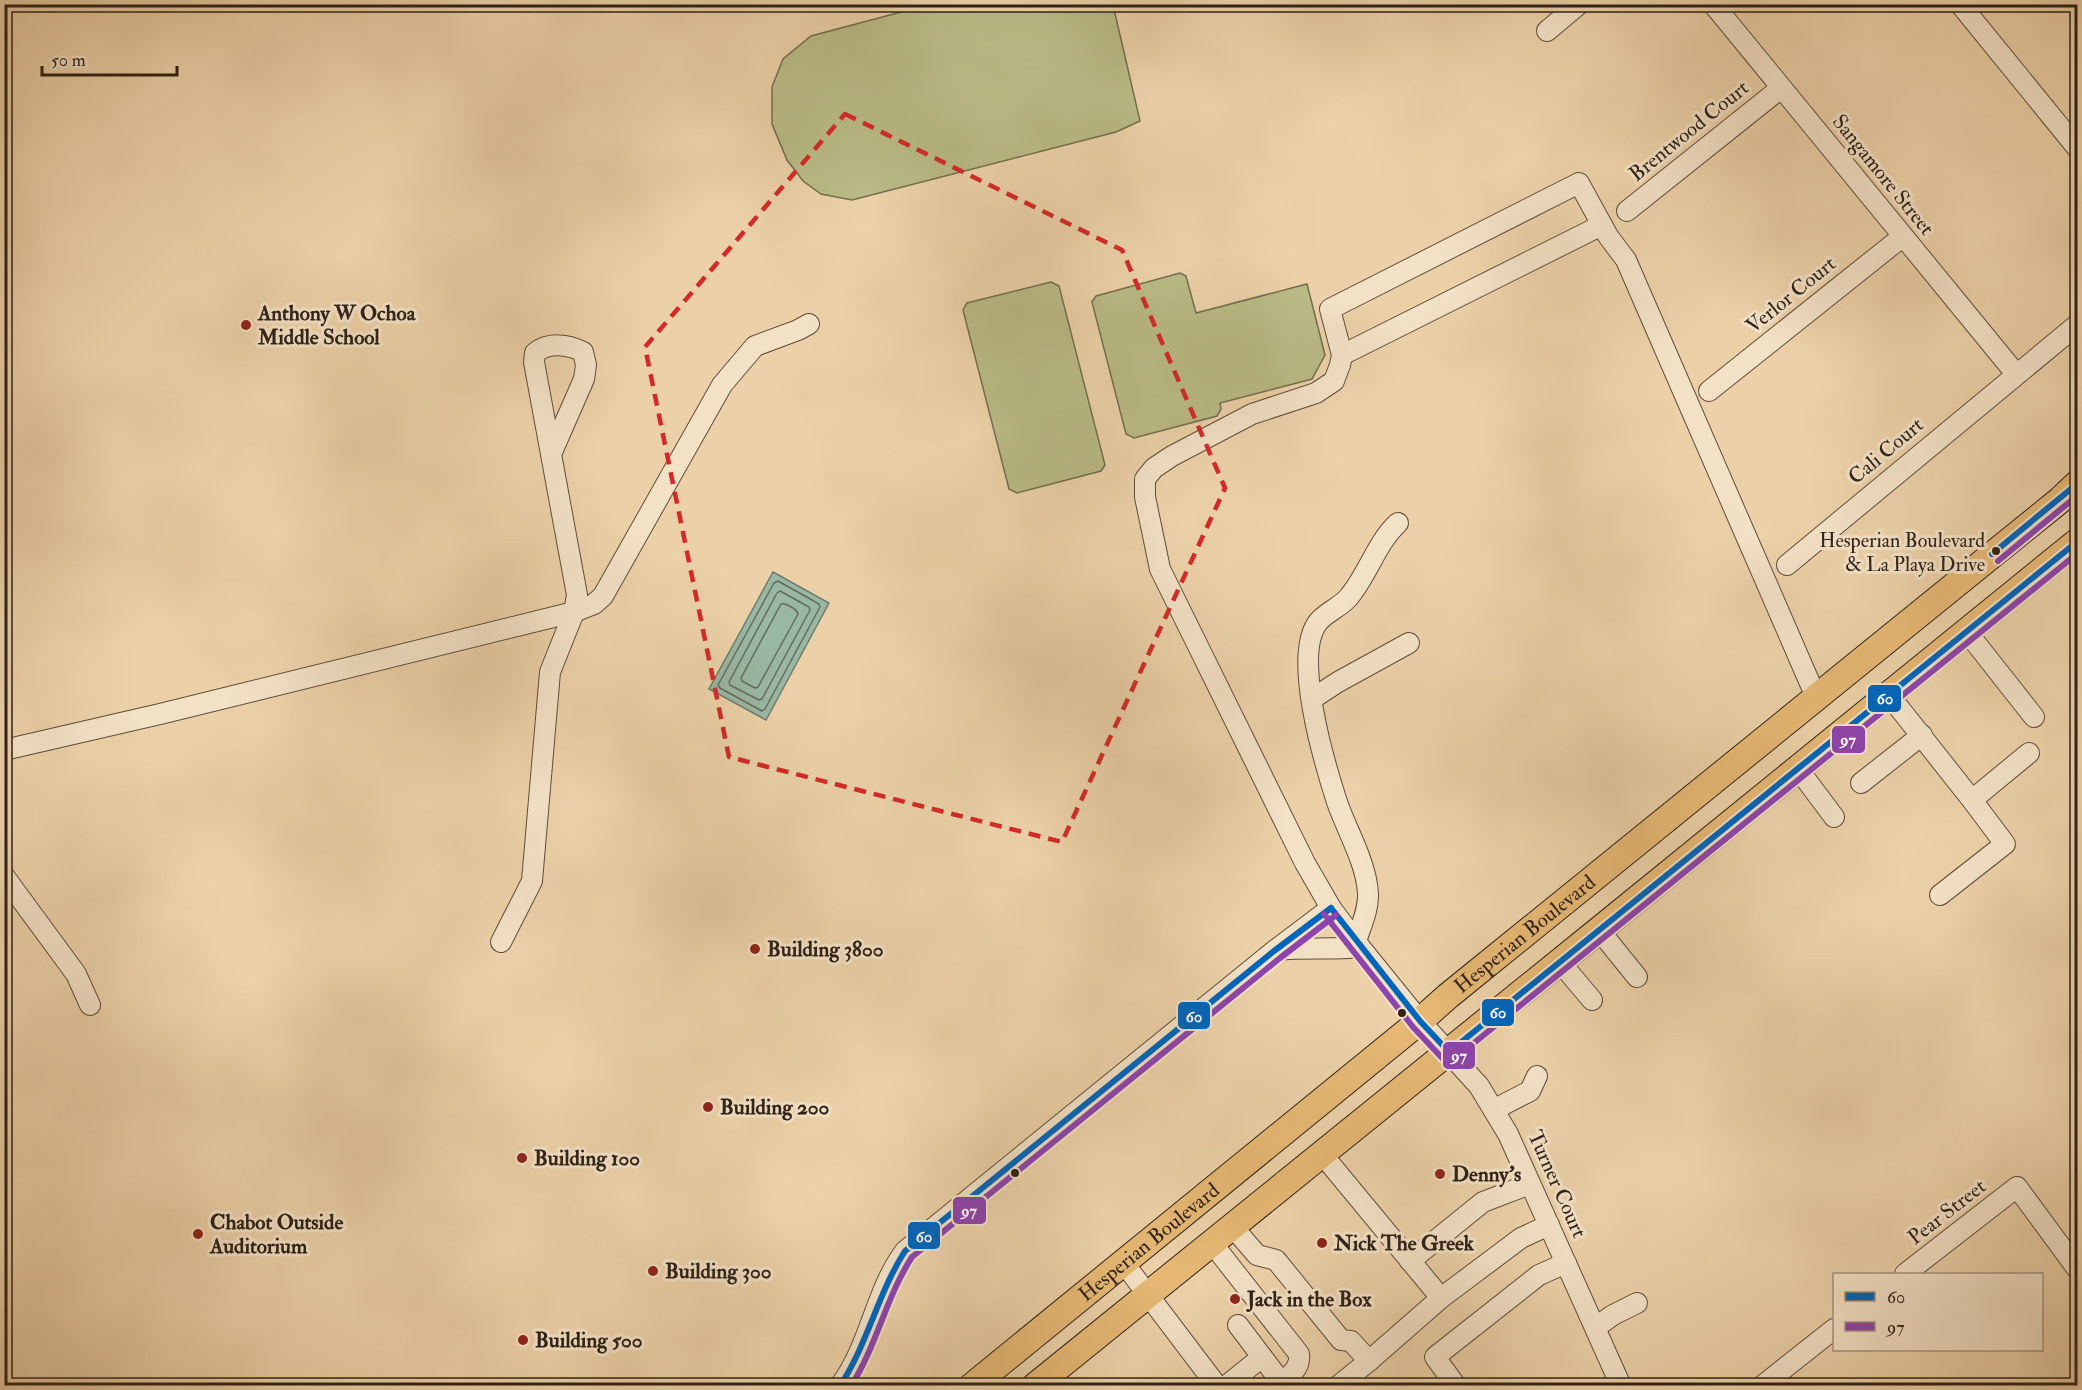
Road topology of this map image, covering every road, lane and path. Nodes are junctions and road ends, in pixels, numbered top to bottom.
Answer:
1 (1579, 4) edge
2 (1713, 4) edge
3 (1960, 4) edge
4 (1546, 31) dead end
5 (1781, 87) junction
6 (2078, 149) edge
7 (1627, 212) dead end
8 (1602, 225) junction
9 (1902, 237) junction
10 (808, 324) dead end
11 (2078, 324) edge
12 (1342, 355) junction
13 (2016, 374) junction
14 (1709, 391) dead end
15 (552, 452) junction
16 (2077, 483) edge
17 (1398, 523) dead end
18 (2078, 541) edge
19 (1787, 565) dead end
20 (574, 612) junction
21 (1967, 632) junction
22 (1409, 643) dead end
23 (1889, 695) junction
24 (1816, 697) junction
25 (1312, 699) junction
26 (2034, 717) dead end
27 (1922, 735) junction
28 (4, 750) edge
29 (2029, 753) dead end
30 (1798, 769) junction
31 (1861, 783) dead end
32 (1972, 800) junction
33 (1834, 817) dead end
34 (4, 876) edge
35 (1940, 895) dead end
36 (1330, 908) junction
37 (1599, 930) junction
38 (501, 942) dead end
39 (1358, 944) junction
40 (1274, 951) junction
41 (1560, 962) junction
42 (1637, 977) dead end
43 (1592, 1000) dead end
44 (90, 1005) dead end
45 (1420, 1021) junction
46 (1449, 1052) junction
47 (1537, 1076) dead end
48 (1495, 1110) junction
49 (1322, 1154) junction
50 (1530, 1184) junction
51 (1549, 1225) junction
52 (1232, 1226) junction
53 (1212, 1243) junction
54 (1410, 1261) junction
55 (1123, 1262) junction
56 (1566, 1263) junction
57 (2078, 1270) edge
58 (1908, 1273) edge
59 (1148, 1295) junction
60 (1441, 1298) junction
61 (1637, 1303) dead end
62 (1238, 1325) dead end
63 (1596, 1327) junction
64 (1833, 1330) edge
65 (1262, 1357) junction
66 (1369, 1361) junction
67 (1276, 1380) edge
68 (1341, 1385) edge
69 (840, 1386) edge
70 (972, 1386) edge
71 (1035, 1386) edge
72 (1217, 1386) edge
73 (1226, 1386) edge
74 (1456, 1386) edge
75 (1621, 1386) edge
76 (1762, 1386) edge

1 - 4 street
2 - 5 street, Sangamore Street
3 - 6 street
5 - 7 street, Brentwood Court
5 - 9 street, Sangamore Street
8 - 12 street
8 - 12 street
8 - 24 street
9 - 13 street, Sangamore Street
9 - 14 street, Verlor Court
10 - 20 street
11 - 13 street, Cali Court
12 - 36 street, Turner Court
13 - 19 street, Cali Court
15 - 15 street
15 - 20 street
16 - 24 main road, Hesperian Boulevard
17 - 25 street
18 - 21 main road, Hesperian Boulevard
20 - 28 street
20 - 38 street
21 - 23 main road, Hesperian Boulevard
21 - 26 street
22 - 25 street
23 - 27 street
23 - 30 main road, Hesperian Boulevard
24 - 45 main road, Hesperian Boulevard
25 - 39 street
27 - 31 street
27 - 32 street
29 - 32 street
30 - 33 street
30 - 37 main road, Hesperian Boulevard
32 - 35 street
34 - 44 street
36 - 39 street, Turner Court
36 - 40 street
37 - 41 main road, Hesperian Boulevard
37 - 42 street
39 - 40 street
39 - 45 street, Turner Court
40 - 69 street
41 - 43 street
41 - 46 main road, Hesperian Boulevard
45 - 46 street, Turner Court
45 - 55 main road, Hesperian Boulevard
46 - 48 street, Turner Court
46 - 49 main road, Hesperian Boulevard
47 - 48 street
48 - 50 street, Turner Court
49 - 52 main road, Hesperian Boulevard
49 - 54 street
50 - 51 street, Turner Court
50 - 54 street
51 - 56 street, Turner Court
51 - 60 street
52 - 53 main road, Hesperian Boulevard
52 - 66 street
53 - 59 main road, Hesperian Boulevard
53 - 67 street
54 - 60 street
55 - 59 street
55 - 70 main road, Hesperian Boulevard
56 - 63 street, Turner Court
56 - 74 street
57 - 58 street, Pear Street
59 - 71 main road, Hesperian Boulevard
59 - 72 street
60 - 66 street
61 - 63 street
62 - 65 street
63 - 75 street, Turner Court
64 - 76 street
65 - 67 street
65 - 73 street
66 - 68 street

